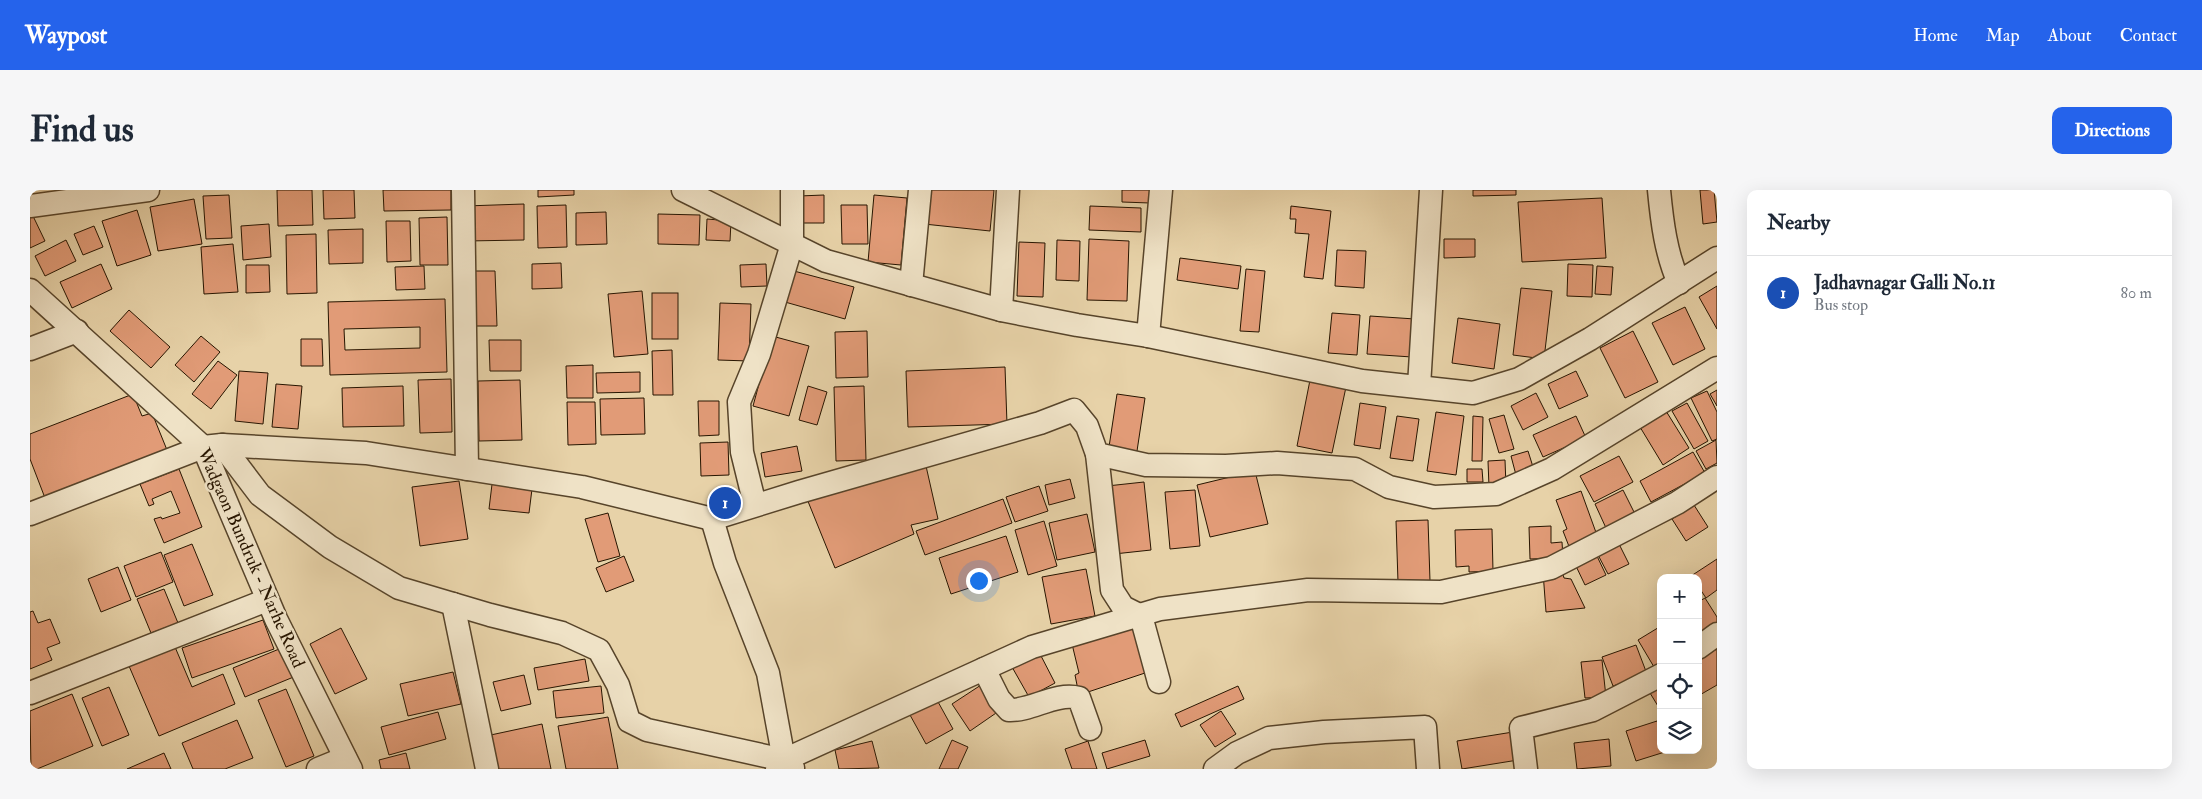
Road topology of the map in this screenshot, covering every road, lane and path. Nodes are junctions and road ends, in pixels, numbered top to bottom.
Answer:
1 (148, 190) edge
2 (463, 190) edge
3 (683, 190) edge
4 (792, 190) edge
5 (920, 190) edge
6 (1008, 190) edge
7 (1161, 190) edge
8 (1431, 190) edge
9 (1659, 190) edge
10 (30, 206) edge
11 (792, 244) junction
12 (1717, 258) edge
13 (1679, 283) junction
14 (911, 285) junction
15 (30, 290) edge
16 (1001, 310) junction
17 (77, 330) junction
18 (1148, 336) junction
19 (30, 349) edge
20 (1717, 368) edge
21 (1419, 386) junction
22 (213, 446) junction
23 (1097, 454) junction
24 (467, 469) junction
25 (1717, 477) edge
26 (755, 505) junction
27 (30, 514) edge
28 (712, 519) junction
29 (267, 600) junction
30 (453, 604) junction
31 (1141, 616) junction
32 (1717, 634) edge
33 (1702, 645) edge
34 (984, 669) junction
35 (1657, 677) edge
36 (1159, 682) dead end
37 (30, 693) edge
38 (1090, 729) dead end
39 (348, 764) edge
40 (784, 767) edge
41 (318, 769) edge
42 (487, 769) edge
43 (1215, 769) edge
44 (1428, 769) edge
45 (1526, 769) edge

1 - 10 street
2 - 24 street
3 - 11 street
4 - 11 street
5 - 14 street
6 - 16 street
7 - 18 street
8 - 21 street
9 - 13 street
11 - 14 street
11 - 26 street
12 - 13 street
13 - 21 street
14 - 16 street
15 - 17 street, Wadgaon Bundruk - Narhe Road
16 - 18 street
17 - 19 street
17 - 22 street, Wadgaon Bundruk - Narhe Road
18 - 21 street
20 - 23 street
22 - 24 street
22 - 27 street
22 - 29 street, Wadgaon Bundruk - Narhe Road
22 - 30 street
23 - 26 street
23 - 31 street
24 - 28 street
25 - 31 street
26 - 28 street
28 - 40 street
29 - 37 street
29 - 39 street, Wadgaon Bundruk - Narhe Road
30 - 40 street
30 - 42 street
31 - 34 street
31 - 36 street
32 - 33 street
34 - 38 street
34 - 40 street
35 - 45 street
39 - 41 street
43 - 44 street

